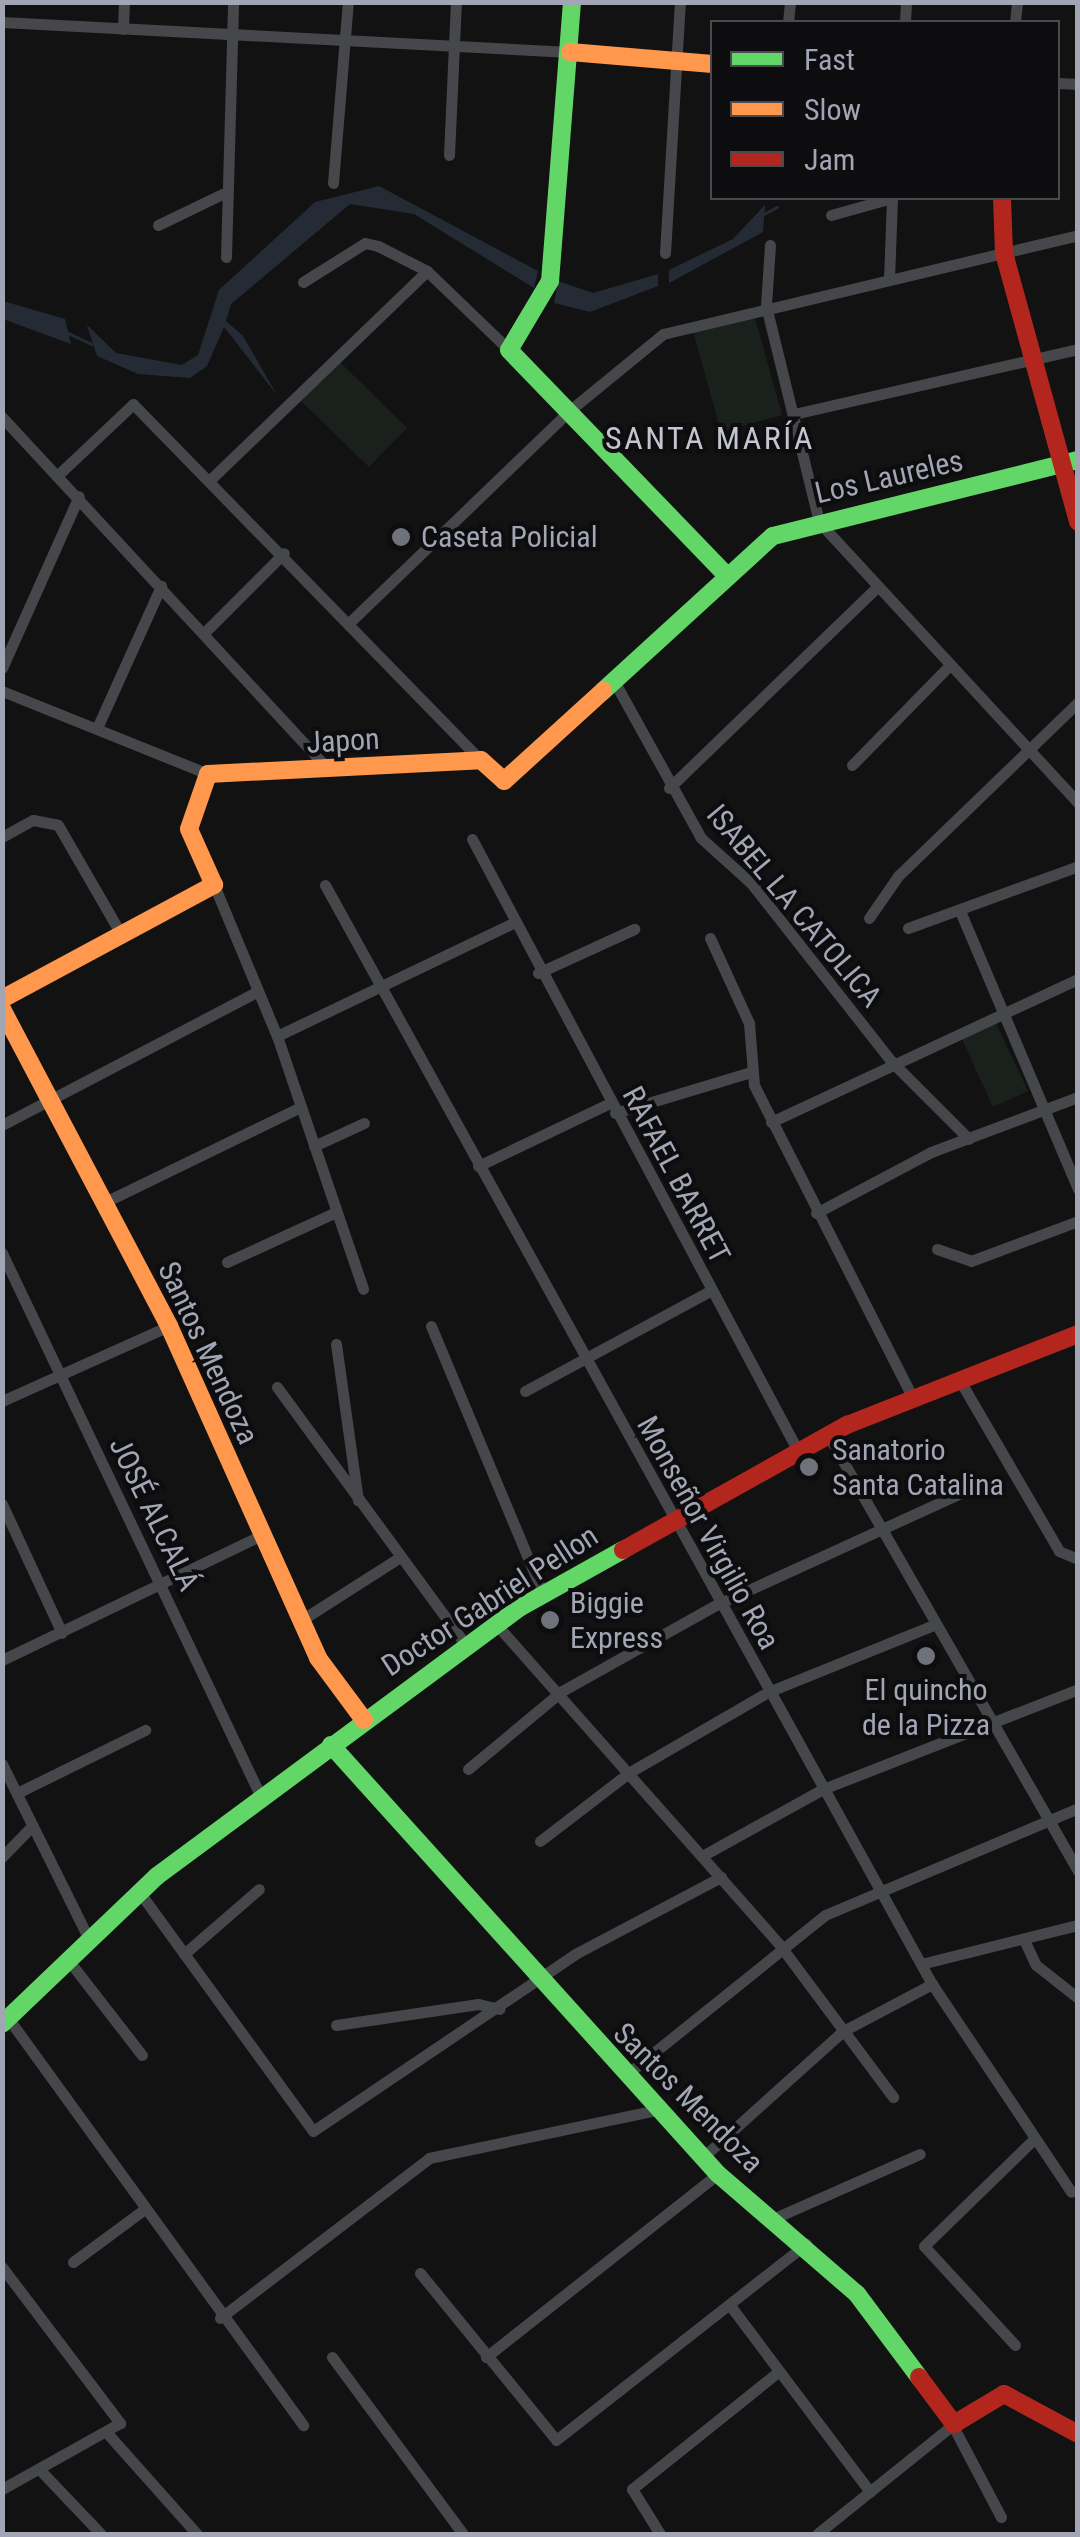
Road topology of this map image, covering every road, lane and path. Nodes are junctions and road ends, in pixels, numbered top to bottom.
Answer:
1 (124, 2) edge
2 (233, 2) edge
3 (348, 2) edge
4 (456, 2) edge
5 (572, 2) edge
6 (680, 2) edge
7 (4, 20) edge
8 (124, 29) junction
9 (231, 36) junction
10 (346, 38) junction
11 (454, 44) junction
12 (570, 52) junction
13 (675, 62) junction
14 (710, 64) edge
15 (449, 155) dead end
16 (332, 183) dead end
17 (222, 194) junction
18 (885, 200) edge
19 (892, 200) edge
20 (1002, 200) edge
21 (830, 215) dead end
22 (158, 224) dead end
23 (1078, 235) edge
24 (770, 245) dead end
25 (665, 253) dead end
26 (1004, 253) junction
27 (226, 257) dead end
28 (427, 271) junction
29 (889, 280) junction
30 (304, 282) dead end
31 (766, 306) junction
32 (1078, 349) edge
33 (509, 350) junction
34 (1030, 359) junction
35 (569, 411) junction
36 (794, 414) junction
37 (2, 417) edge
38 (1078, 460) edge
39 (1057, 465) junction
40 (59, 474) junction
41 (213, 477) junction
42 (79, 496) junction
43 (819, 522) junction
44 (1078, 522) edge
45 (284, 553) junction
46 (726, 575) junction
47 (161, 586) junction
48 (875, 589) junction
49 (351, 621) junction
50 (206, 631) junction
51 (2, 668) edge
52 (946, 669) junction
53 (614, 681) junction
54 (2, 691) edge
55 (1078, 702) edge
56 (97, 728) junction
57 (1026, 751) junction
58 (481, 760) junction
59 (852, 765) dead end
60 (330, 771) junction
61 (208, 774) junction
62 (669, 788) junction
63 (1078, 804) edge
64 (2, 837) edge
65 (472, 840) dead end
66 (1078, 866) edge
67 (214, 885) junction
68 (325, 885) dead end
69 (960, 912) junction
70 (869, 918) dead end
71 (511, 924) junction
72 (908, 928) dead end
73 (634, 929) dead end
74 (122, 936) junction
75 (710, 938) dead end
76 (538, 973) junction
77 (1078, 979) edge
78 (381, 986) junction
79 (255, 994) junction
80 (2, 998) edge
81 (2, 1008) edge
82 (1002, 1010) junction
83 (277, 1036) junction
84 (891, 1061) junction
85 (751, 1072) junction
86 (1078, 1097) edge
87 (50, 1102) junction
88 (301, 1107) junction
89 (612, 1108) junction
90 (1044, 1109) junction
91 (771, 1122) junction
92 (364, 1123) dead end
93 (2, 1125) edge
94 (969, 1139) junction
95 (314, 1146) junction
96 (478, 1166) junction
97 (1078, 1188) edge
98 (103, 1202) junction
99 (336, 1212) junction
100 (816, 1213) junction
101 (1078, 1221) edge
102 (937, 1249) dead end
103 (2, 1253) edge
104 (227, 1262) dead end
105 (362, 1290) dead end
106 (710, 1291) junction
107 (169, 1326) junction
108 (430, 1326) dead end
109 (1078, 1334) edge
110 (336, 1344) dead end
111 (584, 1358) junction
112 (58, 1375) junction
113 (959, 1379) junction
114 (277, 1387) dead end
115 (526, 1391) dead end
116 (913, 1398) junction
117 (2, 1401) edge
118 (828, 1435) junction
119 (798, 1451) junction
120 (965, 1491) dead end
121 (2, 1504) edge
122 (358, 1504) junction
123 (669, 1519) junction
124 (880, 1528) junction
125 (262, 1535) junction
126 (397, 1559) junction
127 (1073, 1559) edge
128 (162, 1586) junction
129 (543, 1594) junction
130 (716, 1604) junction
131 (300, 1621) junction
132 (496, 1624) junction
133 (934, 1625) junction
134 (62, 1632) junction
135 (466, 1644) junction
136 (2, 1660) edge
137 (1078, 1689) edge
138 (562, 1691) junction
139 (768, 1692) junction
140 (364, 1720) junction
141 (990, 1722) junction
142 (145, 1730) dead end
143 (331, 1744) junction
144 (2, 1764) edge
145 (468, 1769) dead end
146 (630, 1772) junction
147 (823, 1789) junction
148 (17, 1793) junction
149 (261, 1797) junction
150 (1078, 1808) edge
151 (1046, 1819) junction
152 (32, 1826) junction
153 (540, 1841) dead end
154 (702, 1856) junction
155 (2, 1857) edge
156 (1078, 1871) edge
157 (721, 1877) junction
158 (878, 1887) junction
159 (259, 1890) dead end
160 (140, 1893) junction
161 (1078, 1925) edge
162 (90, 1941) junction
163 (779, 1944) junction
164 (1026, 1944) junction
165 (184, 1954) junction
166 (69, 1961) junction
167 (921, 1964) junction
168 (932, 1984) junction
169 (539, 1985) junction
170 (1078, 1998) edge
171 (499, 2009) junction
172 (5, 2021) edge
173 (336, 2025) dead end
174 (844, 2031) junction
175 (142, 2055) dead end
176 (625, 2076) junction
177 (893, 2097) dead end
178 (656, 2110) junction
179 (1031, 2142) junction
180 (920, 2154) dead end
181 (702, 2158) junction
182 (718, 2174) junction
183 (1071, 2192) dead end
184 (142, 2211) junction
185 (777, 2218) junction
186 (806, 2244) junction
187 (72, 2262) dead end
188 (2, 2267) edge
189 (420, 2274) dead end
190 (732, 2308) junction
191 (220, 2318) junction
192 (1015, 2345) dead end
193 (332, 2356) dead end
194 (486, 2356) junction
195 (778, 2372) junction
196 (302, 2424) dead end
197 (954, 2425) junction
198 (106, 2433) junction
199 (1078, 2434) edge
200 (40, 2470) junction
201 (2, 2488) edge
202 (870, 2492) junction
203 (1002, 2517) dead end
204 (101, 2534) edge
205 (197, 2534) edge
206 (462, 2534) edge
207 (660, 2534) edge
208 (817, 2534) edge

1 - 8 street
2 - 9 street
3 - 10 street
4 - 11 street
5 - 12 street
6 - 13 street
7 - 8 street
8 - 9 street
9 - 10 street
9 - 17 street
10 - 11 street
10 - 16 street
11 - 12 street
11 - 15 street
12 - 13 street
12 - 33 street
13 - 14 street
13 - 25 street
17 - 22 street
17 - 27 street
18 - 21 street
19 - 29 street
20 - 26 street
23 - 26 street
24 - 31 street
26 - 29 street
26 - 34 street
28 - 30 street
28 - 33 street
28 - 41 street
29 - 31 street
31 - 35 street
31 - 36 street
32 - 34 street
33 - 35 street
34 - 36 street
34 - 39 street
35 - 46 street
35 - 49 street
36 - 43 street
37 - 40 street
38 - 39 street, Los Laureles
39 - 43 street, Los Laureles
39 - 44 street
40 - 41 street
40 - 42 street
41 - 45 street
42 - 47 street
42 - 51 street
43 - 46 street, Los Laureles
43 - 48 street
45 - 49 street
45 - 50 street
46 - 53 street, Los Laureles
47 - 50 street
47 - 56 street
48 - 52 street
48 - 62 street
49 - 58 street
50 - 60 street
52 - 57 street
52 - 59 street
53 - 58 street, Japon
53 - 62 street, ISABEL LA CATOLICA
54 - 56 street
55 - 57 street
56 - 61 street
57 - 63 street
57 - 70 street
58 - 60 street, Japon
60 - 61 street, Japon
61 - 67 street
62 - 84 street, ISABEL LA CATOLICA
64 - 74 street
65 - 71 street, RAFAEL BARRET
66 - 69 street
67 - 74 street
67 - 79 street
68 - 78 street, Monseñor Virgilio Roa
69 - 72 street
69 - 82 street
71 - 76 street, RAFAEL BARRET
71 - 78 street
73 - 76 street
74 - 80 street
75 - 85 street
76 - 89 street, RAFAEL BARRET
77 - 82 street
78 - 83 street
78 - 96 street, Monseñor Virgilio Roa
79 - 83 street
79 - 87 street
81 - 87 street, Santos Mendoza
82 - 84 street
82 - 90 street
83 - 88 street
84 - 91 street
84 - 94 street, ISABEL LA CATOLICA
85 - 89 street
85 - 91 street
86 - 90 street
87 - 93 street
87 - 98 street, Santos Mendoza
88 - 95 street
88 - 98 street
89 - 96 street
89 - 106 street, RAFAEL BARRET
90 - 94 street
90 - 97 street
91 - 100 street
92 - 95 street
94 - 100 street
95 - 99 street
96 - 111 street, Monseñor Virgilio Roa
98 - 107 street, Santos Mendoza
99 - 104 street
99 - 105 street
100 - 116 street
101 - 102 street
103 - 112 street, JOSÉ ALCALÁ
106 - 111 street
106 - 119 street, RAFAEL BARRET
107 - 112 street
107 - 125 street, Santos Mendoza
108 - 129 street
109 - 113 street, Doctor Gabriel Pellon
110 - 122 street
111 - 115 street
111 - 123 street, Monseñor Virgilio Roa
112 - 117 street
112 - 128 street, JOSÉ ALCALÁ
113 - 116 street, Doctor Gabriel Pellon
113 - 127 street
114 - 122 street
116 - 118 street, Doctor Gabriel Pellon
118 - 119 street, Doctor Gabriel Pellon
118 - 124 street
119 - 123 street, Doctor Gabriel Pellon
120 - 124 street
121 - 134 street
122 - 126 street
123 - 129 street, Doctor Gabriel Pellon
123 - 130 street, Monseñor Virgilio Roa
124 - 130 street
124 - 133 street
125 - 128 street
125 - 131 street, Santos Mendoza
126 - 131 street
126 - 135 street
128 - 134 street
128 - 149 street, JOSÉ ALCALÁ
129 - 132 street, Doctor Gabriel Pellon
130 - 138 street
130 - 139 street, Monseñor Virgilio Roa
131 - 140 street, Santos Mendoza
132 - 135 street, Doctor Gabriel Pellon
132 - 138 street
133 - 139 street
133 - 141 street
134 - 136 street
135 - 140 street, Doctor Gabriel Pellon
137 - 141 street
138 - 145 street
138 - 146 street
139 - 146 street
139 - 147 street, Monseñor Virgilio Roa
140 - 143 street, Doctor Gabriel Pellon
141 - 147 street
141 - 151 street
142 - 148 street
143 - 149 street, Doctor Gabriel Pellon
143 - 169 street, Santos Mendoza
144 - 148 street
146 - 153 street
146 - 154 street
147 - 154 street
147 - 158 street, Monseñor Virgilio Roa
148 - 152 street
149 - 160 street, Doctor Gabriel Pellon
150 - 151 street
151 - 156 street
151 - 158 street
152 - 155 street
152 - 162 street
154 - 157 street
157 - 163 street
157 - 169 street
158 - 163 street
158 - 167 street, Monseñor Virgilio Roa
159 - 165 street
160 - 162 street, Doctor Gabriel Pellon
160 - 165 street
161 - 164 street
162 - 166 street, Doctor Gabriel Pellon
163 - 174 street
163 - 176 street
164 - 167 street
164 - 170 street
165 - 171 street
166 - 172 street, Doctor Gabriel Pellon
166 - 175 street
167 - 168 street, Monseñor Virgilio Roa
168 - 174 street
168 - 179 street, Monseñor Virgilio Roa
169 - 171 street
169 - 176 street, Santos Mendoza
171 - 173 street
172 - 184 street
174 - 177 street
174 - 181 street
176 - 178 street, Santos Mendoza
178 - 181 street, Santos Mendoza
178 - 191 street
179 - 183 street, Monseñor Virgilio Roa
179 - 192 street
180 - 185 street
181 - 182 street, Santos Mendoza
182 - 185 street, Santos Mendoza
182 - 194 street
184 - 187 street
184 - 191 street
185 - 186 street, Santos Mendoza
186 - 190 street
186 - 197 street, Santos Mendoza
188 - 198 street
189 - 194 street
190 - 194 street
190 - 195 street
191 - 196 street
193 - 206 street
195 - 202 street
195 - 207 street
197 - 199 street
197 - 202 street
197 - 203 street
198 - 200 street
198 - 205 street
200 - 201 street
200 - 204 street
202 - 208 street

